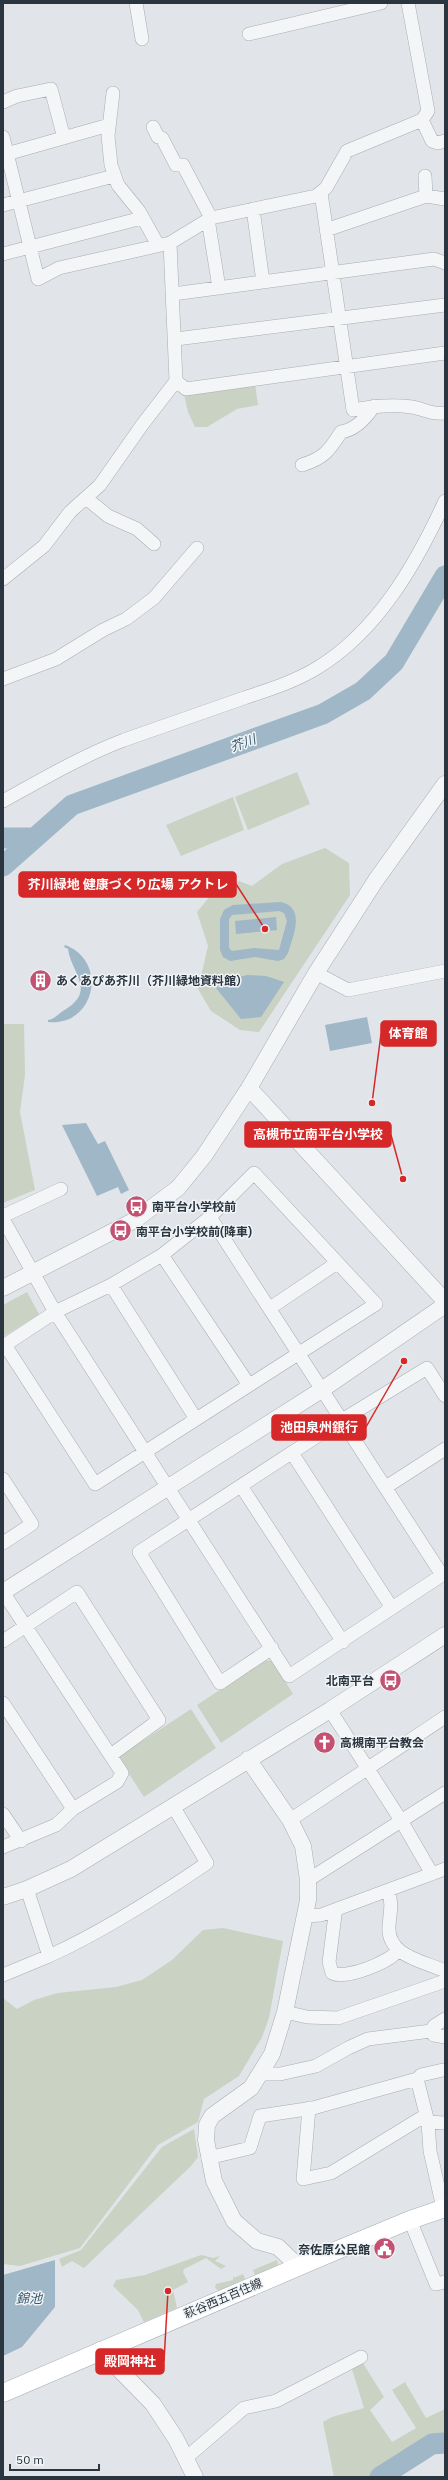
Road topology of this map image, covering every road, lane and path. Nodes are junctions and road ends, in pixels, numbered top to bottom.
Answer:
1 (136, 3) edge
2 (380, 3) edge
3 (408, 3) edge
4 (249, 34) dead end
5 (142, 39) dead end
6 (113, 93) dead end
7 (3, 102) edge
8 (422, 120) junction
9 (109, 125) junction
10 (153, 127) dead end
11 (3, 137) edge
12 (64, 138) junction
13 (445, 141) edge
14 (5, 154) edge
15 (114, 176) junction
16 (425, 176) dead end
17 (321, 193) junction
18 (426, 196) junction
19 (445, 199) edge
20 (18, 202) junction
21 (3, 206) edge
22 (253, 209) junction
23 (142, 218) junction
24 (210, 218) junction
25 (326, 230) junction
26 (164, 244) junction
27 (30, 247) junction
28 (3, 254) edge
29 (445, 263) edge
30 (333, 273) junction
31 (263, 282) junction
32 (219, 288) junction
33 (173, 294) junction
34 (445, 305) edge
35 (339, 318) junction
36 (176, 339) junction
37 (445, 353) edge
38 (347, 367) junction
39 (176, 381) junction
40 (374, 406) junction
41 (445, 413) edge
42 (302, 465) dead end
43 (86, 498) junction
44 (445, 500) edge
45 (154, 544) dead end
46 (198, 548) dead end
47 (3, 579) edge
48 (3, 679) edge
49 (445, 784) edge
50 (6, 796) edge
51 (445, 971) edge
52 (316, 973) junction
53 (249, 1088) junction
54 (61, 1189) dead end
55 (210, 1217) junction
56 (3, 1218) edge
57 (162, 1255) junction
58 (337, 1263) junction
59 (32, 1273) junction
60 (111, 1285) junction
61 (3, 1288) edge
62 (445, 1301) edge
63 (445, 1305) edge
64 (270, 1308) junction
65 (55, 1312) junction
66 (299, 1353) junction
67 (249, 1385) junction
68 (323, 1389) junction
69 (445, 1396) edge
70 (196, 1419) junction
71 (342, 1420) junction
72 (445, 1449) edge
73 (292, 1453) junction
74 (144, 1454) junction
75 (3, 1479) edge
76 (241, 1486) junction
77 (167, 1487) junction
78 (386, 1487) junction
79 (189, 1521) junction
80 (3, 1543) edge
81 (3, 1592) edge
82 (392, 1608) junction
83 (26, 1626) junction
84 (445, 1635) edge
85 (3, 1641) edge
86 (344, 1642) junction
87 (272, 1648) junction
88 (3, 1703) edge
89 (330, 1710) junction
90 (445, 1717) edge
91 (110, 1756) junction
92 (248, 1759) junction
93 (367, 1769) junction
94 (445, 1793) edge
95 (174, 1806) junction
96 (73, 1809) junction
97 (3, 1814) edge
98 (290, 1820) junction
99 (402, 1822) junction
100 (21, 1841) junction
101 (3, 1847) edge
102 (445, 1869) edge
103 (432, 1874) junction
104 (308, 1880) junction
105 (27, 1889) junction
106 (388, 1891) junction
107 (3, 1897) edge
108 (333, 1911) junction
109 (304, 1916) junction
110 (398, 1950) junction
111 (49, 1956) junction
112 (445, 1970) edge
113 (3, 1974) edge
114 (445, 1980) edge
115 (285, 2012) junction
116 (445, 2019) edge
117 (431, 2031) junction
118 (445, 2037) edge
119 (443, 2070) dead end
120 (262, 2074) junction
121 (417, 2079) junction
122 (309, 2108) junction
123 (427, 2119) junction
124 (445, 2123) edge
125 (208, 2158) junction
126 (444, 2208) edge
127 (410, 2220) junction
128 (298, 2267) junction
129 (445, 2282) edge
130 (100, 2350) junction
131 (360, 2357) dead end
132 (3, 2393) edge
133 (186, 2458) junction
134 (195, 2477) edge

1 - 5 street
2 - 4 street
3 - 8 street
6 - 9 street
7 - 12 street
8 - 13 street
8 - 17 street
9 - 12 street
9 - 15 street
10 - 24 street
11 - 14 street
12 - 14 street
14 - 20 street
15 - 20 street
15 - 23 street
16 - 18 street
17 - 22 street
17 - 25 street
18 - 19 street
18 - 25 street
20 - 21 street
20 - 27 street
22 - 24 street
22 - 31 street
23 - 26 street
23 - 27 street
24 - 26 street
24 - 32 street
25 - 30 street
26 - 27 street
26 - 33 street
27 - 28 street
29 - 30 street
30 - 31 street
30 - 35 street
31 - 32 street
32 - 33 street
33 - 36 street
34 - 35 street
35 - 36 street
35 - 38 street
36 - 39 street
37 - 38 street
38 - 39 street
38 - 40 street
39 - 43 street
40 - 41 street
40 - 42 street
43 - 45 street
43 - 47 street
44 - 50 street
46 - 48 street
49 - 52 street
51 - 52 street
52 - 53 street
53 - 59 street
53 - 62 street
54 - 56 street
55 - 57 street
55 - 58 street
55 - 64 street
56 - 59 street
57 - 60 street
57 - 67 street
58 - 64 street
58 - 66 street
59 - 61 street
59 - 65 street
60 - 65 street
60 - 70 street
63 - 68 street
64 - 66 street
65 - 74 street
65 - 74 street
66 - 67 street
66 - 68 street
67 - 70 street
68 - 71 street
68 - 77 street
69 - 71 street
70 - 74 street
71 - 73 street
71 - 78 street
72 - 78 street
73 - 76 street
73 - 82 street
74 - 77 street
75 - 80 street
76 - 79 street
76 - 86 street
77 - 79 street
77 - 81 street
78 - 82 street
79 - 87 street
79 - 87 street
81 - 83 street
82 - 86 street
83 - 85 street
83 - 91 street
83 - 91 street
84 - 89 street
86 - 87 street
88 - 96 street
89 - 92 street
89 - 93 street
90 - 93 street
91 - 96 street
92 - 95 street
92 - 98 street
93 - 98 street
93 - 99 street
94 - 99 street
95 - 105 street
95 - 111 street
96 - 100 street
97 - 100 street
98 - 104 street
99 - 103 street
99 - 104 street
100 - 101 street
102 - 103 street
103 - 106 street
104 - 109 street
105 - 107 street
105 - 111 street
106 - 108 street
106 - 110 street
108 - 109 street
108 - 110 street
109 - 115 street
110 - 112 street
111 - 113 street
114 - 115 street
115 - 120 street
116 - 117 street
117 - 118 street
117 - 120 street
119 - 121 street
120 - 125 street
121 - 122 street
121 - 123 street
122 - 123 street
122 - 125 street
123 - 124 street
123 - 126 street
125 - 128 street
126 - 127 main road, 萩谷西五百住線
127 - 128 main road, 萩谷西五百住線
127 - 129 street
128 - 130 main road, 萩谷西五百住線
130 - 132 main road, 萩谷西五百住線
130 - 133 street
131 - 133 street
133 - 134 street

